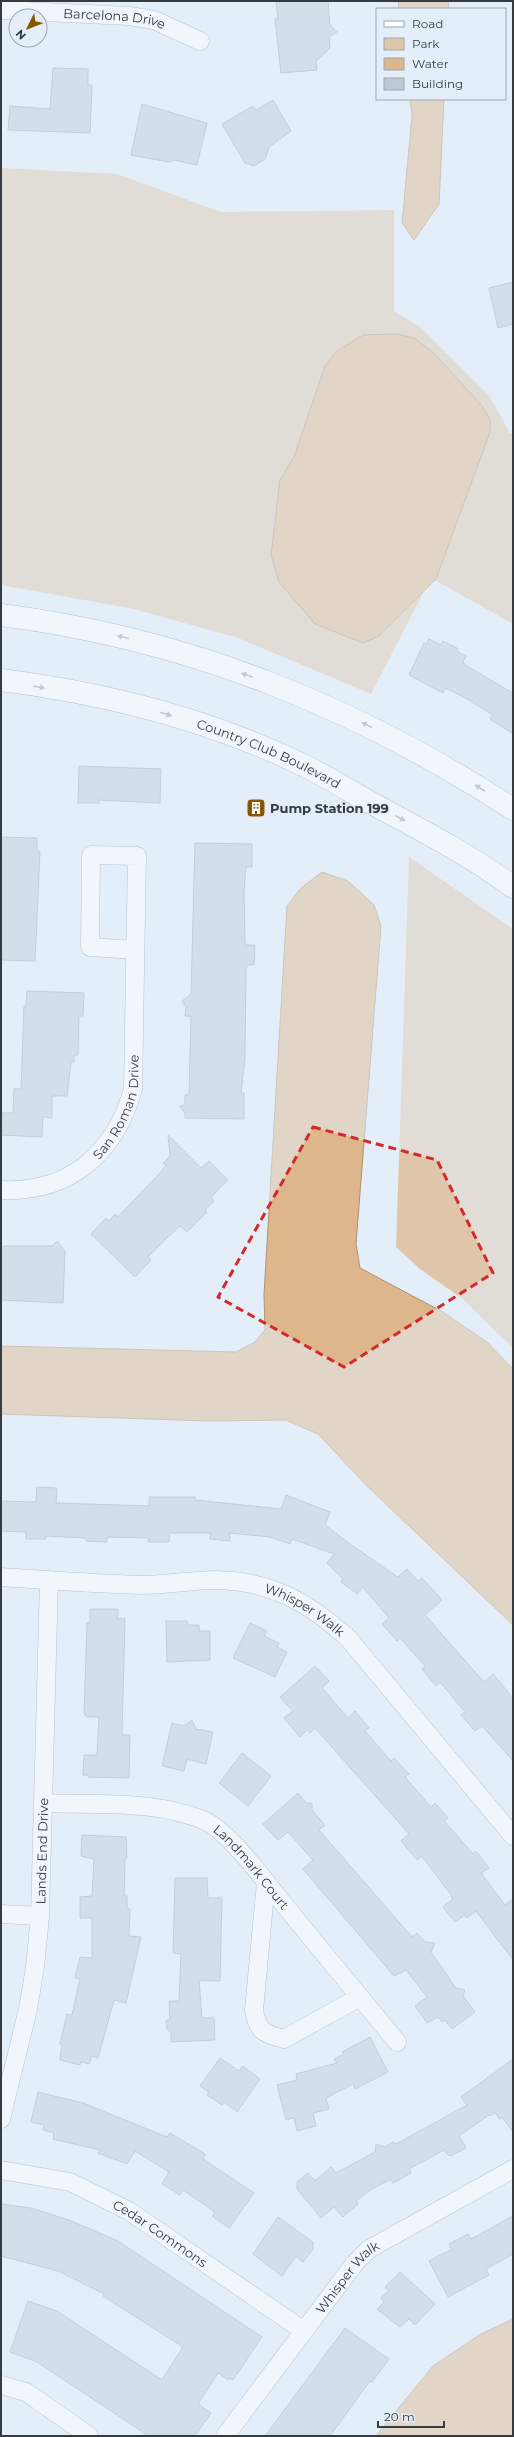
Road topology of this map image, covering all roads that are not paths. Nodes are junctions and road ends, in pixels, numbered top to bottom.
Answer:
1 (1, 10) edge
2 (200, 41) dead end
3 (1, 615) edge
4 (1, 680) edge
5 (513, 809) edge
6 (513, 887) edge
7 (135, 950) junction
8 (1, 1190) edge
9 (1, 1577) edge
10 (49, 1580) junction
11 (44, 1803) junction
12 (513, 1836) edge
13 (266, 1882) junction
14 (1, 1914) edge
15 (40, 1916) junction
16 (360, 1997) junction
17 (397, 2042) dead end
18 (1, 2119) edge
19 (513, 2169) edge
20 (1, 2170) edge
21 (304, 2331) junction
22 (1, 2385) edge
23 (88, 2436) edge
24 (225, 2436) edge

1 - 2 street, Barcelona Drive
5 -> 3 street
4 -> 6 street, Country Club Boulevard
7 - 7 street, San Roman Drive
7 - 8 street, San Roman Drive
9 - 10 street, Whisper Walk
10 - 11 street, Lands End Drive
10 - 12 street, Whisper Walk
11 - 13 street, Landmark Court
11 - 15 street, Lands End Drive
13 - 16 street, Landmark Court
13 - 16 street
14 - 15 street
15 - 18 street, Lands End Drive
16 - 17 street, Landmark Court
19 - 21 street, Whisper Walk
20 - 21 street, Cedar Commons
21 - 24 street, Whisper Walk
22 - 23 street

